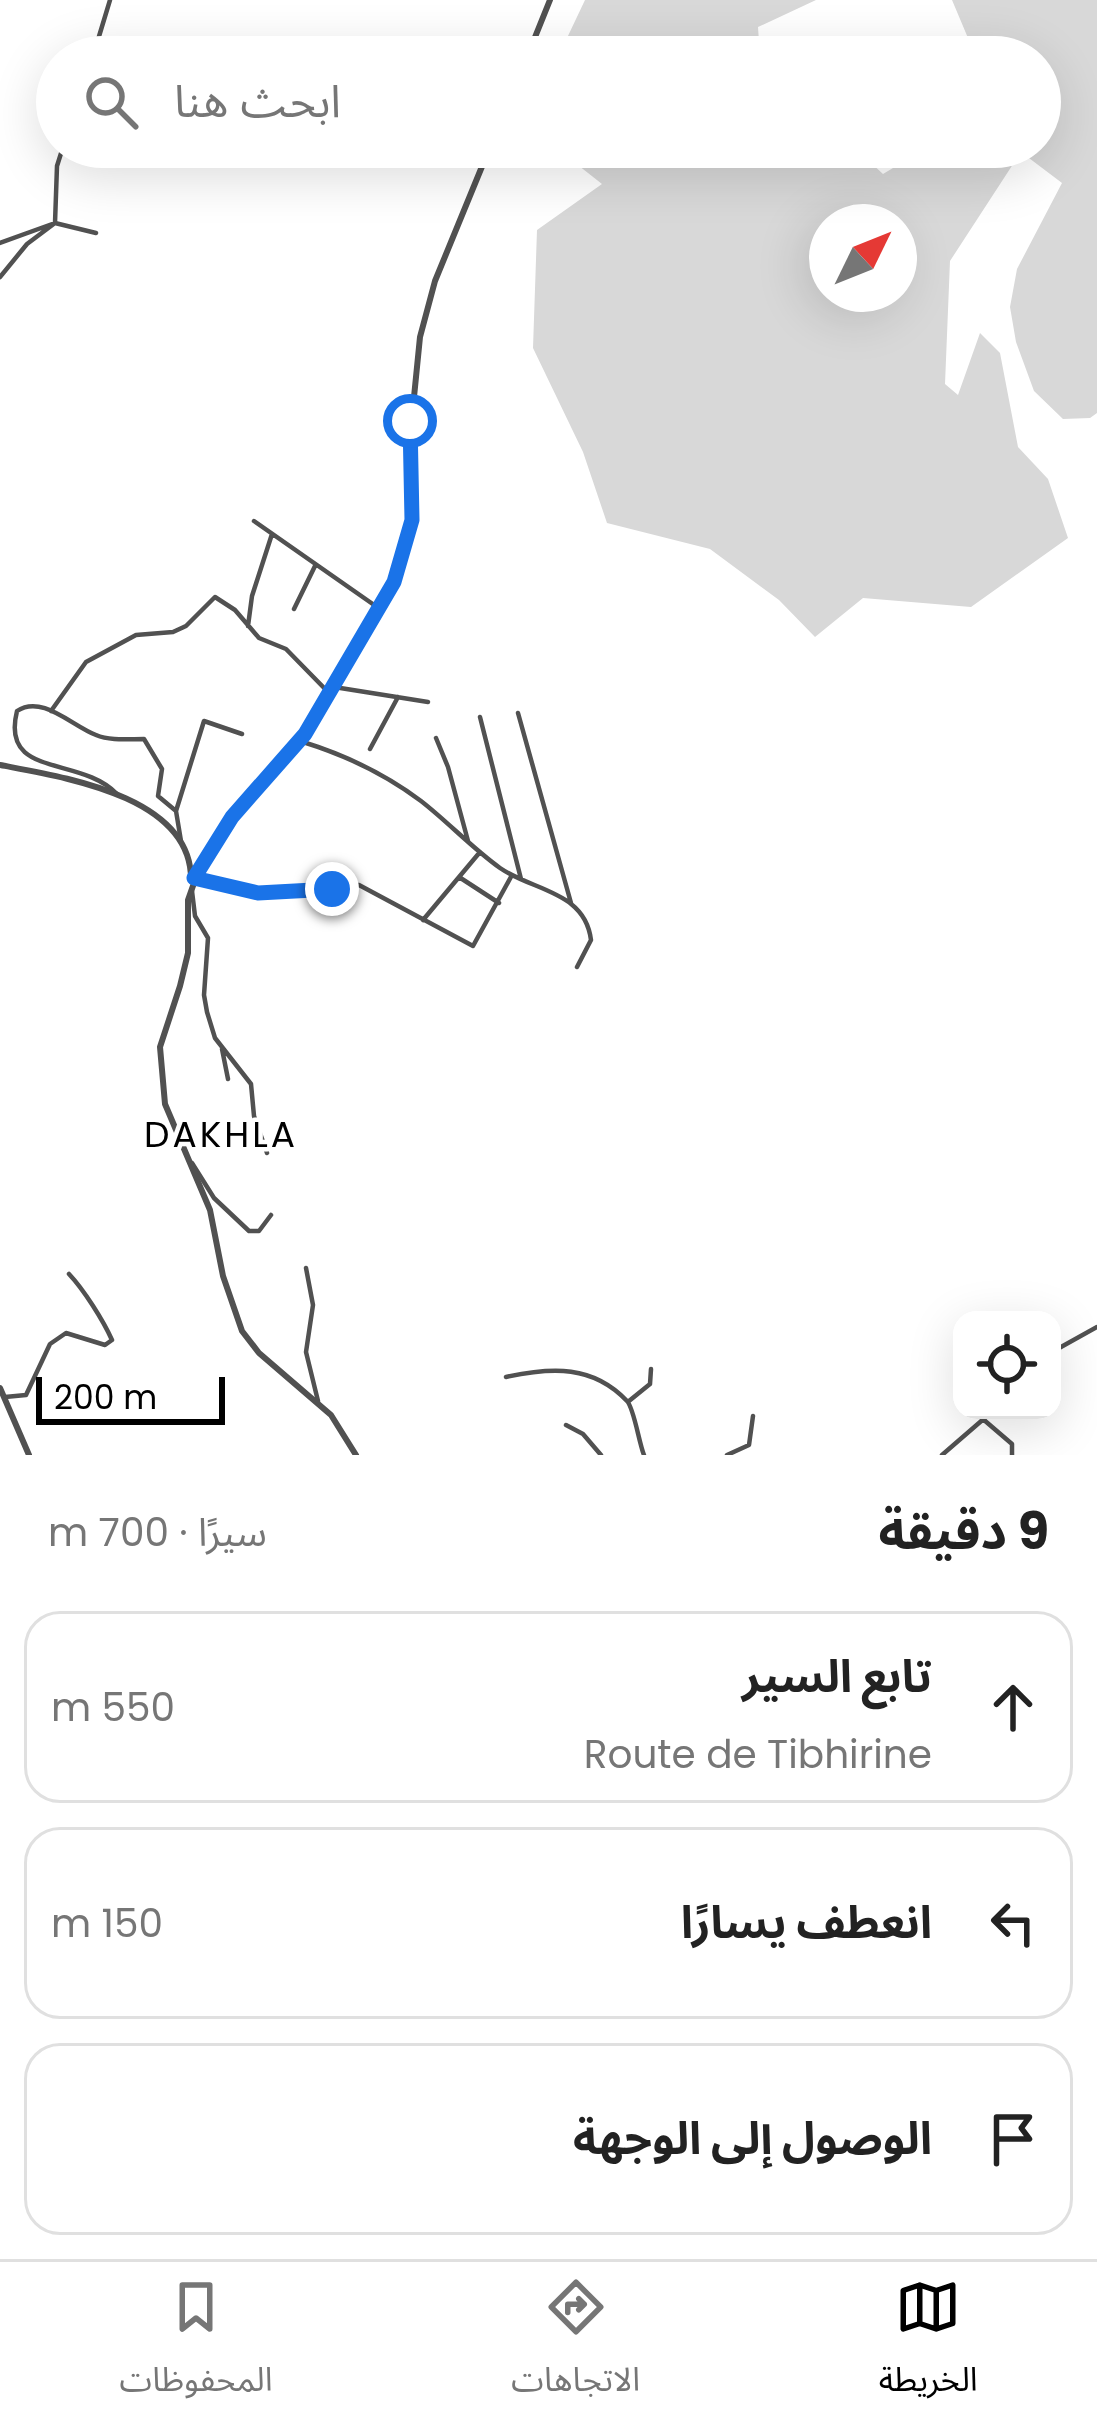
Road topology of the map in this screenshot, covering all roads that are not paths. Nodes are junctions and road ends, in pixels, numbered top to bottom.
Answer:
1 (110, 0) edge
2 (550, 0) edge
3 (99, 36) edge
4 (535, 36) edge
5 (57, 168) edge
6 (481, 168) edge
7 (55, 223) junction
8 (96, 233) dead end
9 (0, 242) edge
10 (0, 278) edge
11 (254, 521) dead end
12 (272, 534) junction
13 (316, 565) junction
14 (294, 610) dead end
15 (380, 610) junction
16 (248, 626) junction
17 (332, 691) junction
18 (398, 698) junction
19 (428, 702) dead end
20 (51, 711) junction
21 (518, 712) dead end
22 (480, 717) dead end
23 (242, 734) dead end
24 (436, 738) dead end
25 (300, 741) junction
26 (370, 748) dead end
27 (0, 765) edge
28 (121, 798) junction
29 (176, 811) junction
30 (182, 842) junction
31 (468, 842) junction
32 (480, 852) junction
33 (512, 875) junction
34 (458, 877) junction
35 (521, 879) junction
36 (192, 881) junction
37 (500, 903) junction
38 (571, 903) junction
39 (423, 920) junction
40 (577, 967) dead end
41 (221, 1046) junction
42 (228, 1079) dead end
43 (267, 1153) dead end
44 (188, 1159) junction
45 (271, 1215) dead end
46 (306, 1268) dead end
47 (69, 1274) dead end
48 (1097, 1327) edge
49 (1061, 1347) edge
50 (651, 1369) dead end
51 (506, 1377) dead end
52 (2, 1392) edge
53 (318, 1402) junction
54 (628, 1402) junction
55 (753, 1416) dead end
56 (984, 1419) joint
57 (566, 1425) dead end
58 (29, 1455) edge
59 (356, 1455) edge
60 (601, 1455) edge
61 (644, 1455) edge
62 (727, 1455) edge
63 (942, 1455) edge
64 (1012, 1455) edge

1 - 3 street
2 - 4 street
5 - 7 street
6 - 15 street
7 - 8 street
7 - 9 street
7 - 10 street
11 - 12 street
12 - 13 street
12 - 16 street
13 - 14 street
13 - 15 street
15 - 17 street
16 - 17 street
16 - 20 street
17 - 18 street
17 - 25 street
18 - 19 street
18 - 26 street
20 - 28 street
20 - 29 street
21 - 38 street
22 - 35 street
23 - 29 street
24 - 31 street
25 - 31 street
25 - 36 street
27 - 28 street
28 - 30 street
29 - 30 street
30 - 36 street
31 - 32 street
32 - 33 street
32 - 34 street
33 - 35 street
33 - 37 street
34 - 37 street
34 - 39 street
35 - 38 street
36 - 39 street
36 - 41 street
36 - 44 street
37 - 39 street
38 - 40 street
41 - 42 street
41 - 43 street
44 - 45 street
44 - 53 street
46 - 53 street
47 - 52 street
48 - 49 street
50 - 54 street
51 - 54 street
52 - 58 street
53 - 59 street
54 - 61 street
55 - 62 street
56 - 63 street
56 - 64 street
57 - 60 street

